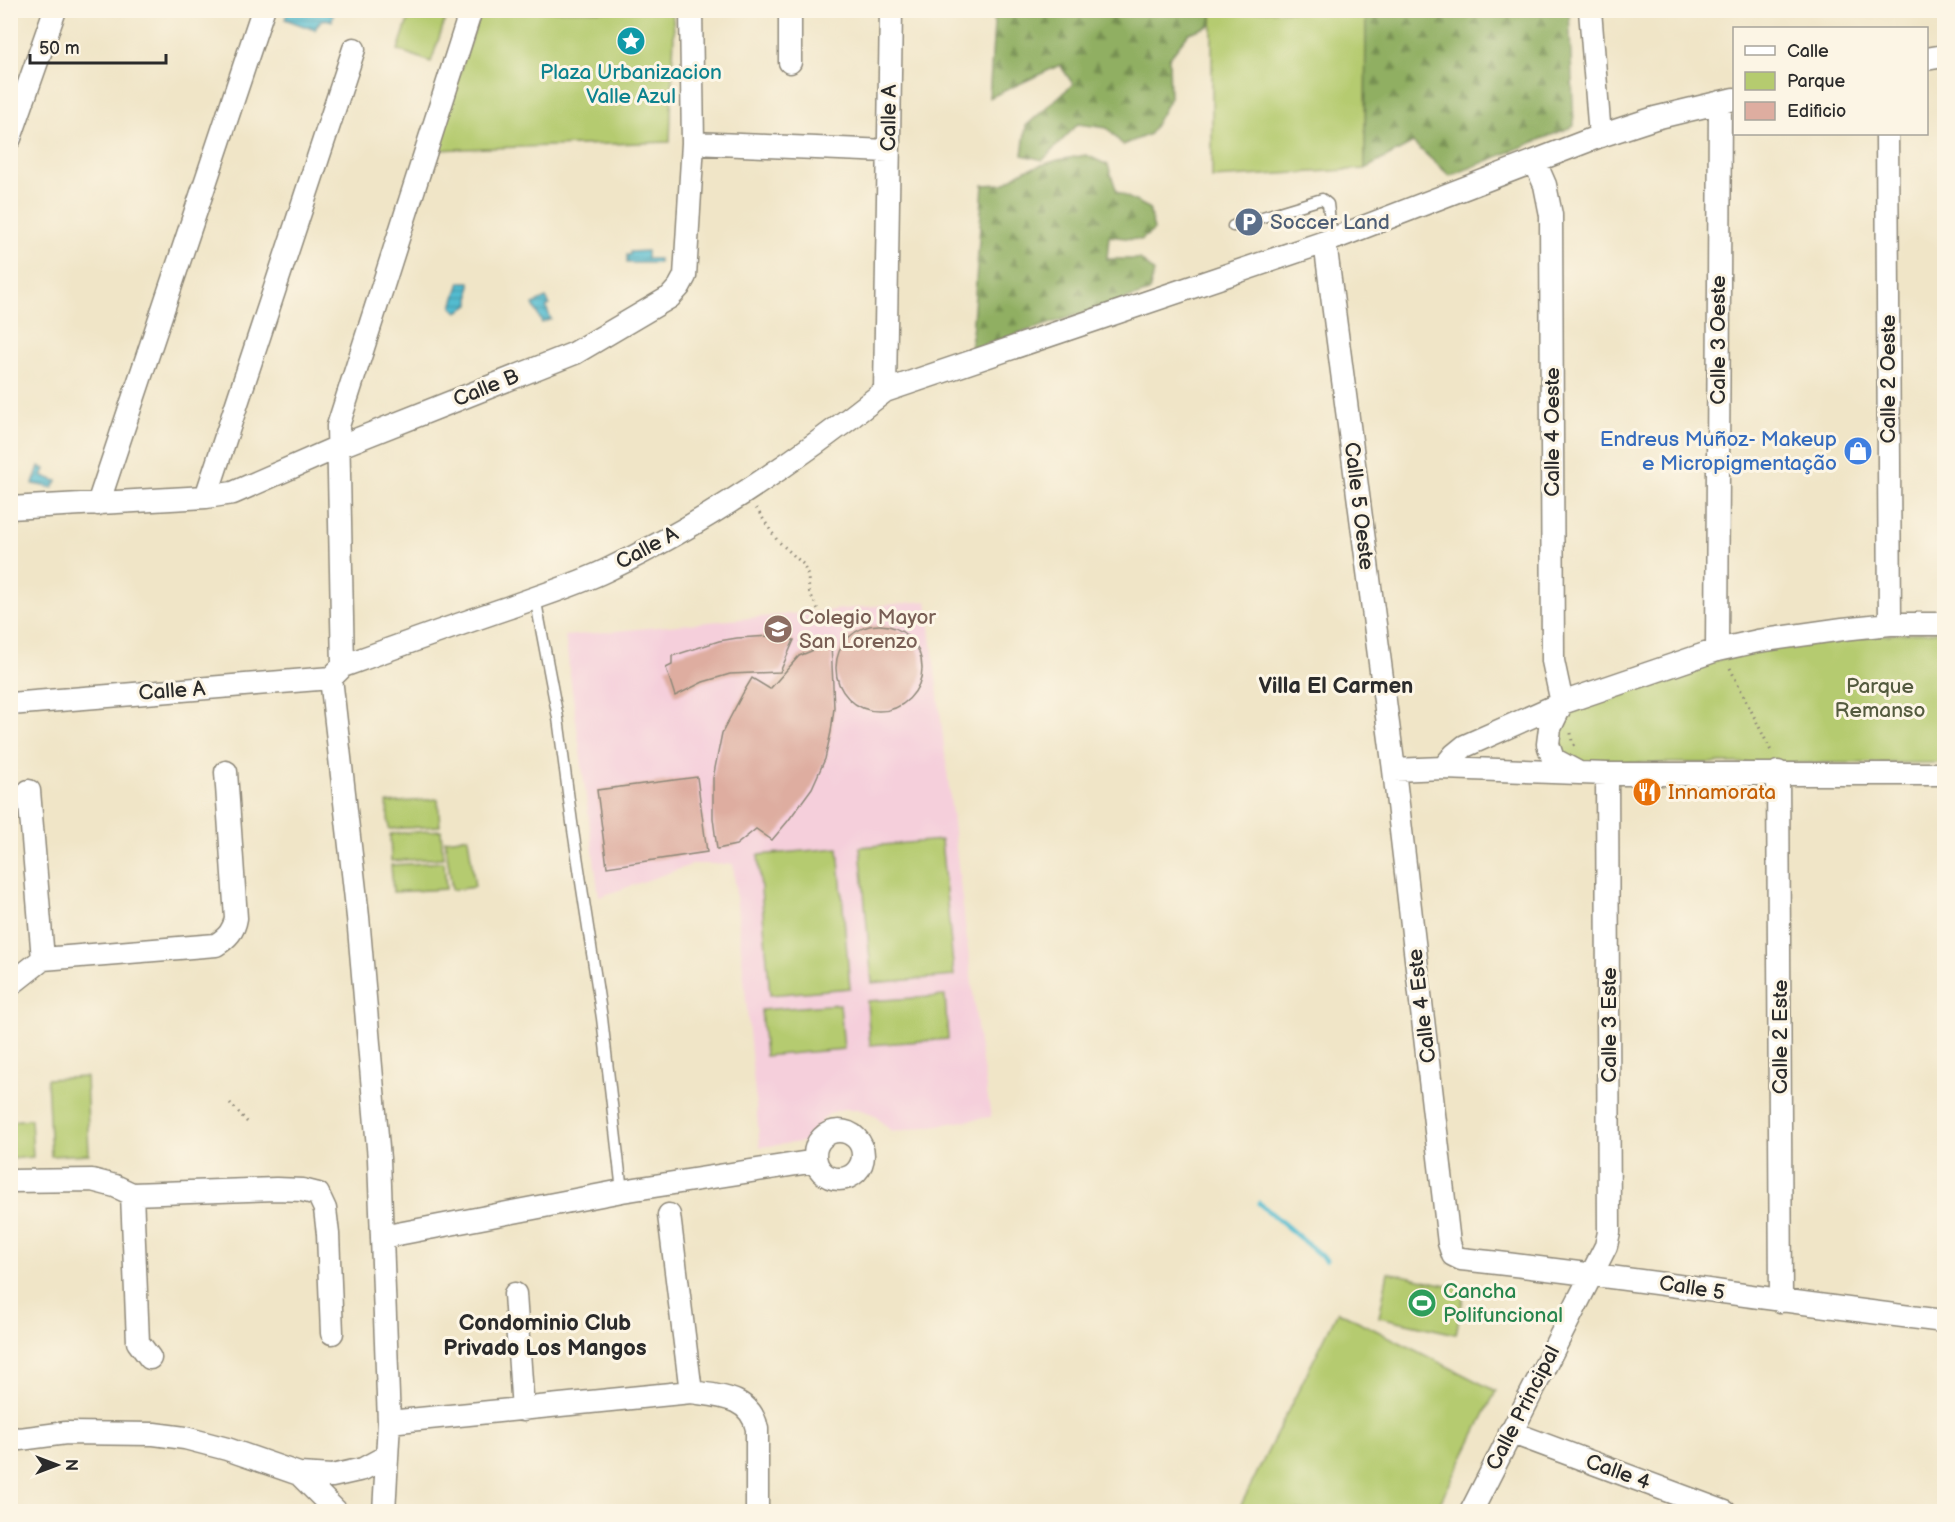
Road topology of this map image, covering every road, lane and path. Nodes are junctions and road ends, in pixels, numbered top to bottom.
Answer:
1 (55, 10) edge
2 (263, 10) edge
3 (471, 10) edge
4 (691, 10) edge
5 (790, 10) edge
6 (891, 10) edge
7 (1590, 10) edge
8 (354, 50) dead end
9 (1944, 56) edge
10 (1928, 59) edge
11 (790, 62) dead end
12 (1727, 101) edge
13 (1887, 135) edge
14 (1600, 136) junction
15 (10, 138) edge
16 (693, 143) junction
17 (888, 151) junction
18 (1535, 162) junction
19 (1233, 226) dead end
20 (1329, 241) junction
21 (885, 391) junction
22 (338, 447) junction
23 (206, 497) junction
24 (98, 504) junction
25 (754, 504) dead end
26 (10, 508) edge
27 (535, 597) junction
28 (819, 612) dead end
29 (1890, 624) junction
30 (1944, 624) edge
31 (1717, 650) junction
32 (337, 672) junction
33 (1562, 703) junction
34 (10, 704) edge
35 (1570, 727) dead end
36 (1761, 755) dead end
37 (1579, 763) junction
38 (1776, 764) junction
39 (1443, 768) junction
40 (1394, 770) junction
41 (226, 772) dead end
42 (1607, 774) junction
43 (1944, 774) edge
44 (29, 791) dead end
45 (43, 959) junction
46 (10, 984) edge
47 (230, 1103) dead end
48 (250, 1125) dead end
49 (816, 1161) dead end
50 (10, 1181) edge
51 (622, 1191) junction
52 (132, 1194) junction
53 (669, 1215) dead end
54 (382, 1238) junction
55 (1449, 1243) joint
56 (1592, 1273) junction
57 (515, 1294) dead end
58 (1781, 1301) junction
59 (1944, 1321) edge
60 (332, 1333) dead end
61 (150, 1358) dead end
62 (691, 1392) junction
63 (522, 1410) junction
64 (389, 1422) junction
65 (1510, 1432) junction
66 (10, 1438) edge
67 (387, 1456) junction
68 (299, 1474) junction
69 (337, 1512) edge
70 (384, 1512) edge
71 (756, 1512) edge
72 (1471, 1512) edge
73 (1725, 1512) edge

1 - 15 street
2 - 24 street
3 - 22 street
4 - 16 street, Calle B
5 - 11 street
6 - 17 street, Calle A
7 - 14 street
8 - 23 street
9 - 10 street
12 - 14 street
12 - 31 street, Calle 3 Oeste
13 - 29 street, Calle 2 Oeste
14 - 18 street
16 - 17 street
16 - 22 street, Calle B
17 - 21 street, Calle A
18 - 20 street
18 - 33 street, Calle 4 Oeste
19 - 20 lane
20 - 21 street
20 - 40 street, Calle 5 Oeste
21 - 27 street, Calle A
22 - 23 street, Calle B
22 - 32 street
23 - 24 street, Calle B
24 - 26 street, Calle B
25 - 28 path
27 - 32 street, Calle A
27 - 51 lane
29 - 30 street
29 - 31 street
31 - 33 street
31 - 38 path
32 - 34 street, Calle A
32 - 54 street
33 - 37 street
33 - 39 street
35 - 37 path
36 - 38 path
37 - 39 street
37 - 42 street
38 - 42 street
38 - 43 street
38 - 58 street, Calle 2 Este
39 - 40 street
40 - 55 street, Calle 4 Este
41 - 45 street
42 - 56 street, Calle 3 Este
44 - 45 street
45 - 46 street
47 - 48 path
49 - 51 street
50 - 52 street
51 - 54 street
52 - 60 street
52 - 61 street
53 - 62 street
54 - 64 street
55 - 56 street, Calle 5
56 - 58 street, Calle 5
56 - 65 street, Calle Principal
57 - 63 street
58 - 59 street, Calle 5
62 - 63 street
62 - 71 street
63 - 64 street
64 - 67 street
65 - 72 street, Calle Principal
65 - 73 street, Calle 4
66 - 68 street
67 - 68 street
67 - 70 street
68 - 69 street

